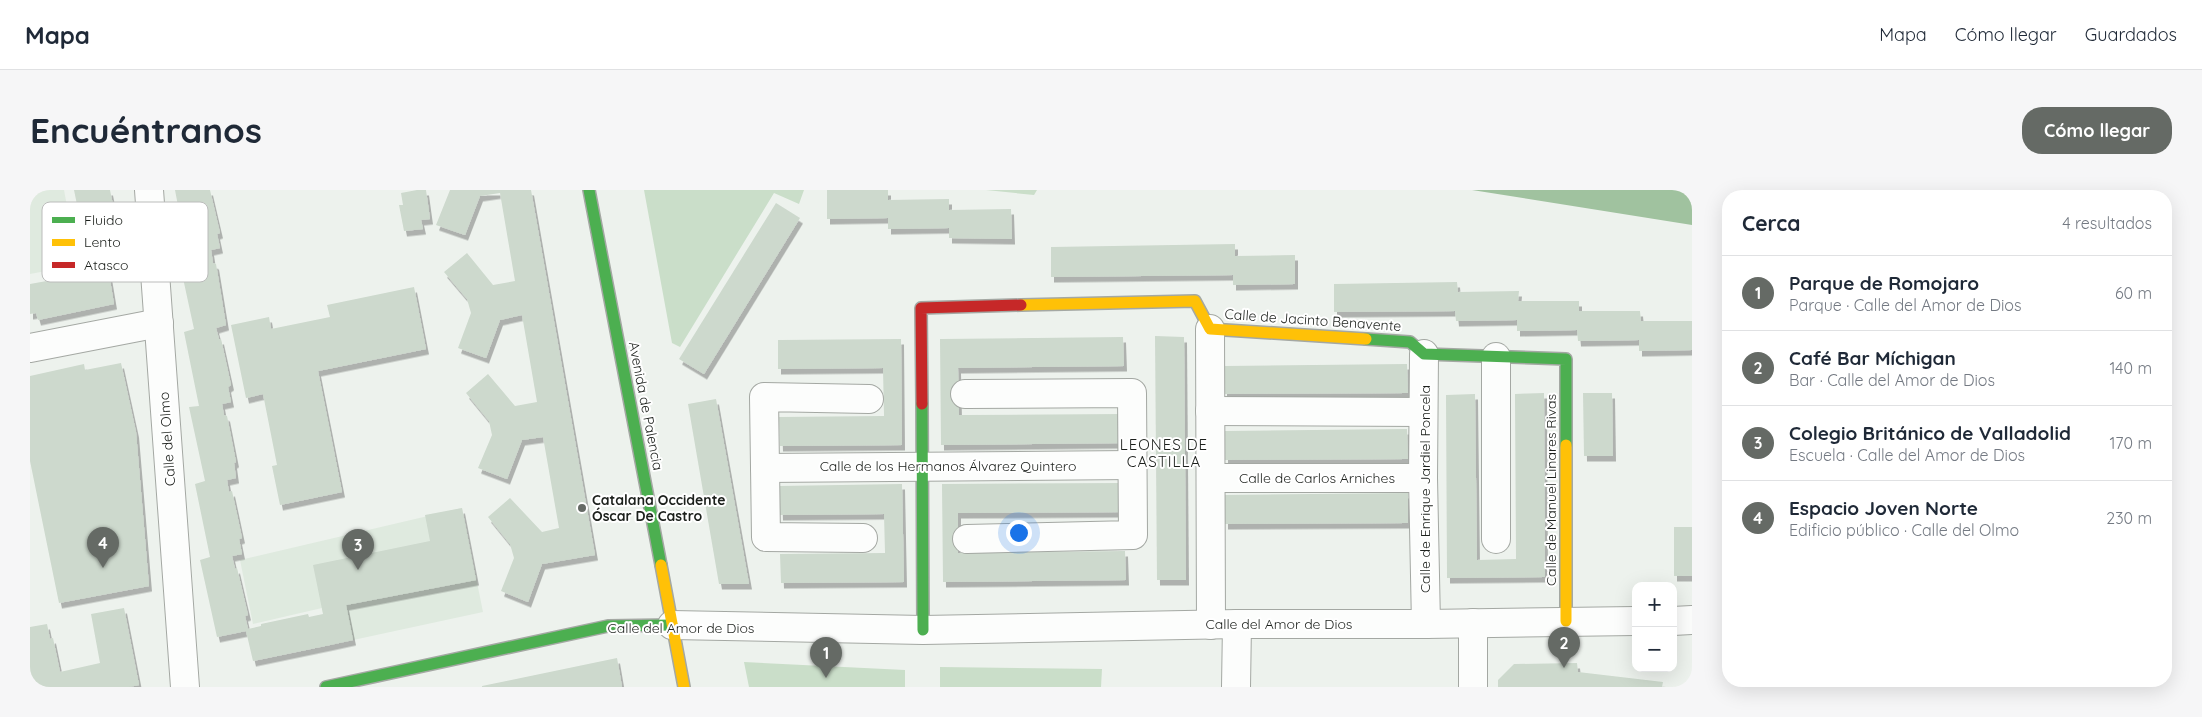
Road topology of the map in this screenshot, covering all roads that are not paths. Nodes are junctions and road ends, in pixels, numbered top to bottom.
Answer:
1 (588, 190) edge
2 (155, 282) edge
3 (158, 323) junction
4 (1210, 328) junction
5 (30, 348) edge
6 (1424, 354) junction
7 (1496, 357) junction
8 (1566, 359) joint
9 (964, 394) dead end
10 (869, 399) dead end
11 (1210, 411) junction
12 (1423, 412) junction
13 (1132, 465) junction
14 (922, 466) junction
15 (765, 468) junction
16 (1211, 478) junction
17 (1423, 478) junction
18 (863, 538) dead end
19 (1496, 539) dead end
20 (967, 540) dead end
21 (1692, 620) edge
22 (1566, 621) junction
23 (1632, 621) edge
24 (1677, 621) edge
25 (1473, 623) junction
26 (1224, 624) junction
27 (1426, 624) junction
28 (672, 625) junction
29 (923, 630) junction
30 (185, 687) edge
31 (326, 687) edge
32 (684, 687) edge
33 (1236, 687) edge
34 (1473, 687) edge

1 - 28 street, Avenida de Palencia
2 - 3 street, Calle del Olmo
3 - 5 street
3 - 30 street, Calle del Olmo
4 - 6 street, Calle de Jacinto Benavente
4 - 11 street
4 - 14 street, Calle de Jacinto Benavente
6 - 7 street, Calle de Jacinto Benavente
6 - 12 street, Calle de Enrique Jardiel Poncela
7 - 8 street, Calle de Jacinto Benavente
7 - 19 street
8 - 22 street, Calle de Manuel Linares Rivas
9 - 13 street
10 - 15 street
11 - 12 street
11 - 16 street
12 - 17 street, Calle de Enrique Jardiel Poncela
13 - 14 street, Calle de los Hermanos Álvarez Quintero
13 - 20 street
14 - 15 street, Calle de los Hermanos Álvarez Quintero
14 - 29 street
15 - 18 street
16 - 17 street, Calle de Carlos Arniches
16 - 26 street
17 - 27 street, Calle de Enrique Jardiel Poncela
21 - 24 street
22 - 23 street, Calle del Amor de Dios
22 - 25 street, Calle del Amor de Dios
25 - 27 street, Calle del Amor de Dios
25 - 34 street
26 - 27 street, Calle del Amor de Dios
26 - 29 street, Calle del Amor de Dios
26 - 33 street
28 - 29 street, Calle del Amor de Dios
28 - 31 street, Calle del Amor de Dios
28 - 32 street, Avenida de Palencia

